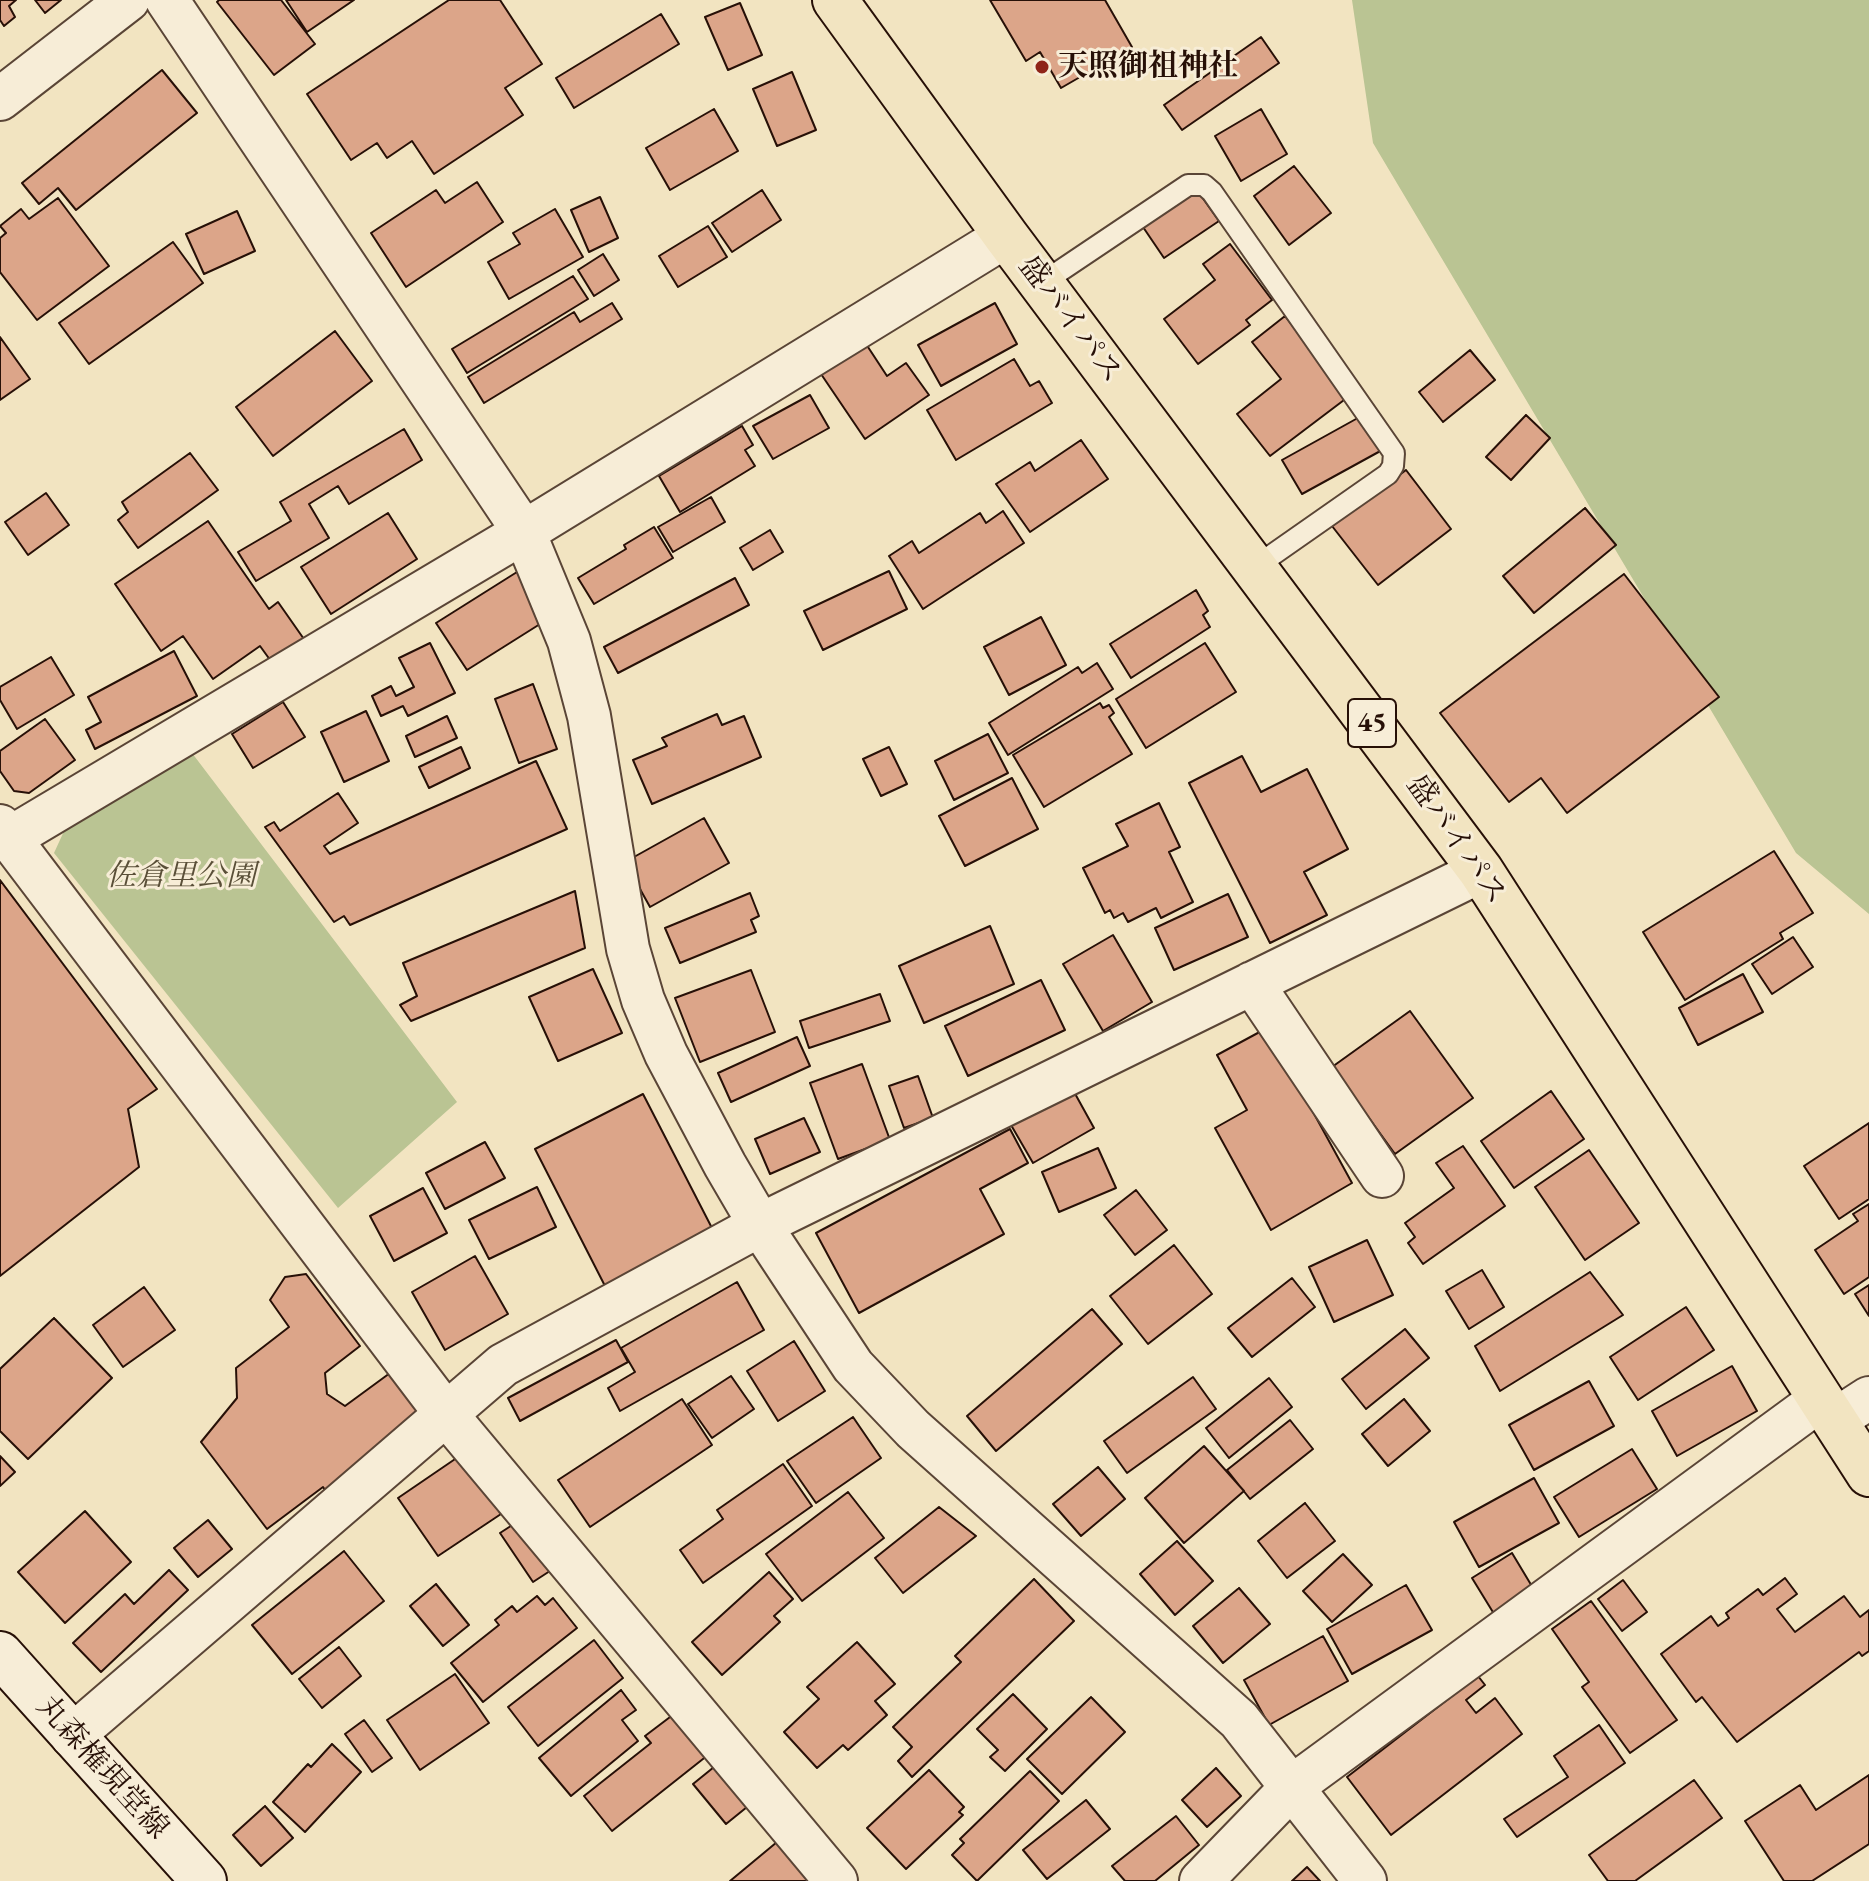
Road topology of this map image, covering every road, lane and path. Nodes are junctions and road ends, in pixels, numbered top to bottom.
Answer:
1 (128, 0) edge
2 (167, 0) edge
3 (835, 0) edge
4 (0, 99) edge
5 (1006, 236) junction
6 (1042, 283) junction
7 (524, 532) junction
8 (1255, 567) junction
9 (5, 832) edge
10 (1481, 871) junction
11 (1252, 983) junction
12 (1382, 1176) dead end
13 (760, 1225) junction
14 (1841, 1406) edge
15 (446, 1414) junction
16 (1869, 1474) edge
17 (0, 1654) edge
18 (72, 1736) junction
19 (1293, 1786) junction
20 (204, 1881) edge
21 (836, 1881) edge
22 (1201, 1881) edge
23 (1365, 1881) edge

1 - 4 street
2 - 7 street
3 - 5 highway, 盛バイパス / 45
5 - 6 highway, 盛バイパス / 45
5 - 7 street
6 - 8 highway, 盛バイパス / 45
6 - 8 lane
7 - 9 street
7 - 13 street
8 - 10 highway, 盛バイパス / 45
9 - 15 street
10 - 11 street
10 - 14 highway, 盛バイパス / 45
11 - 12 street
11 - 13 street
13 - 15 street
13 - 19 street
14 - 16 highway, 盛バイパス / 45
14 - 19 street
15 - 18 street
15 - 21 street
17 - 18 main road, 丸森権現堂線
18 - 20 main road, 丸森権現堂線
19 - 22 street
19 - 23 street

